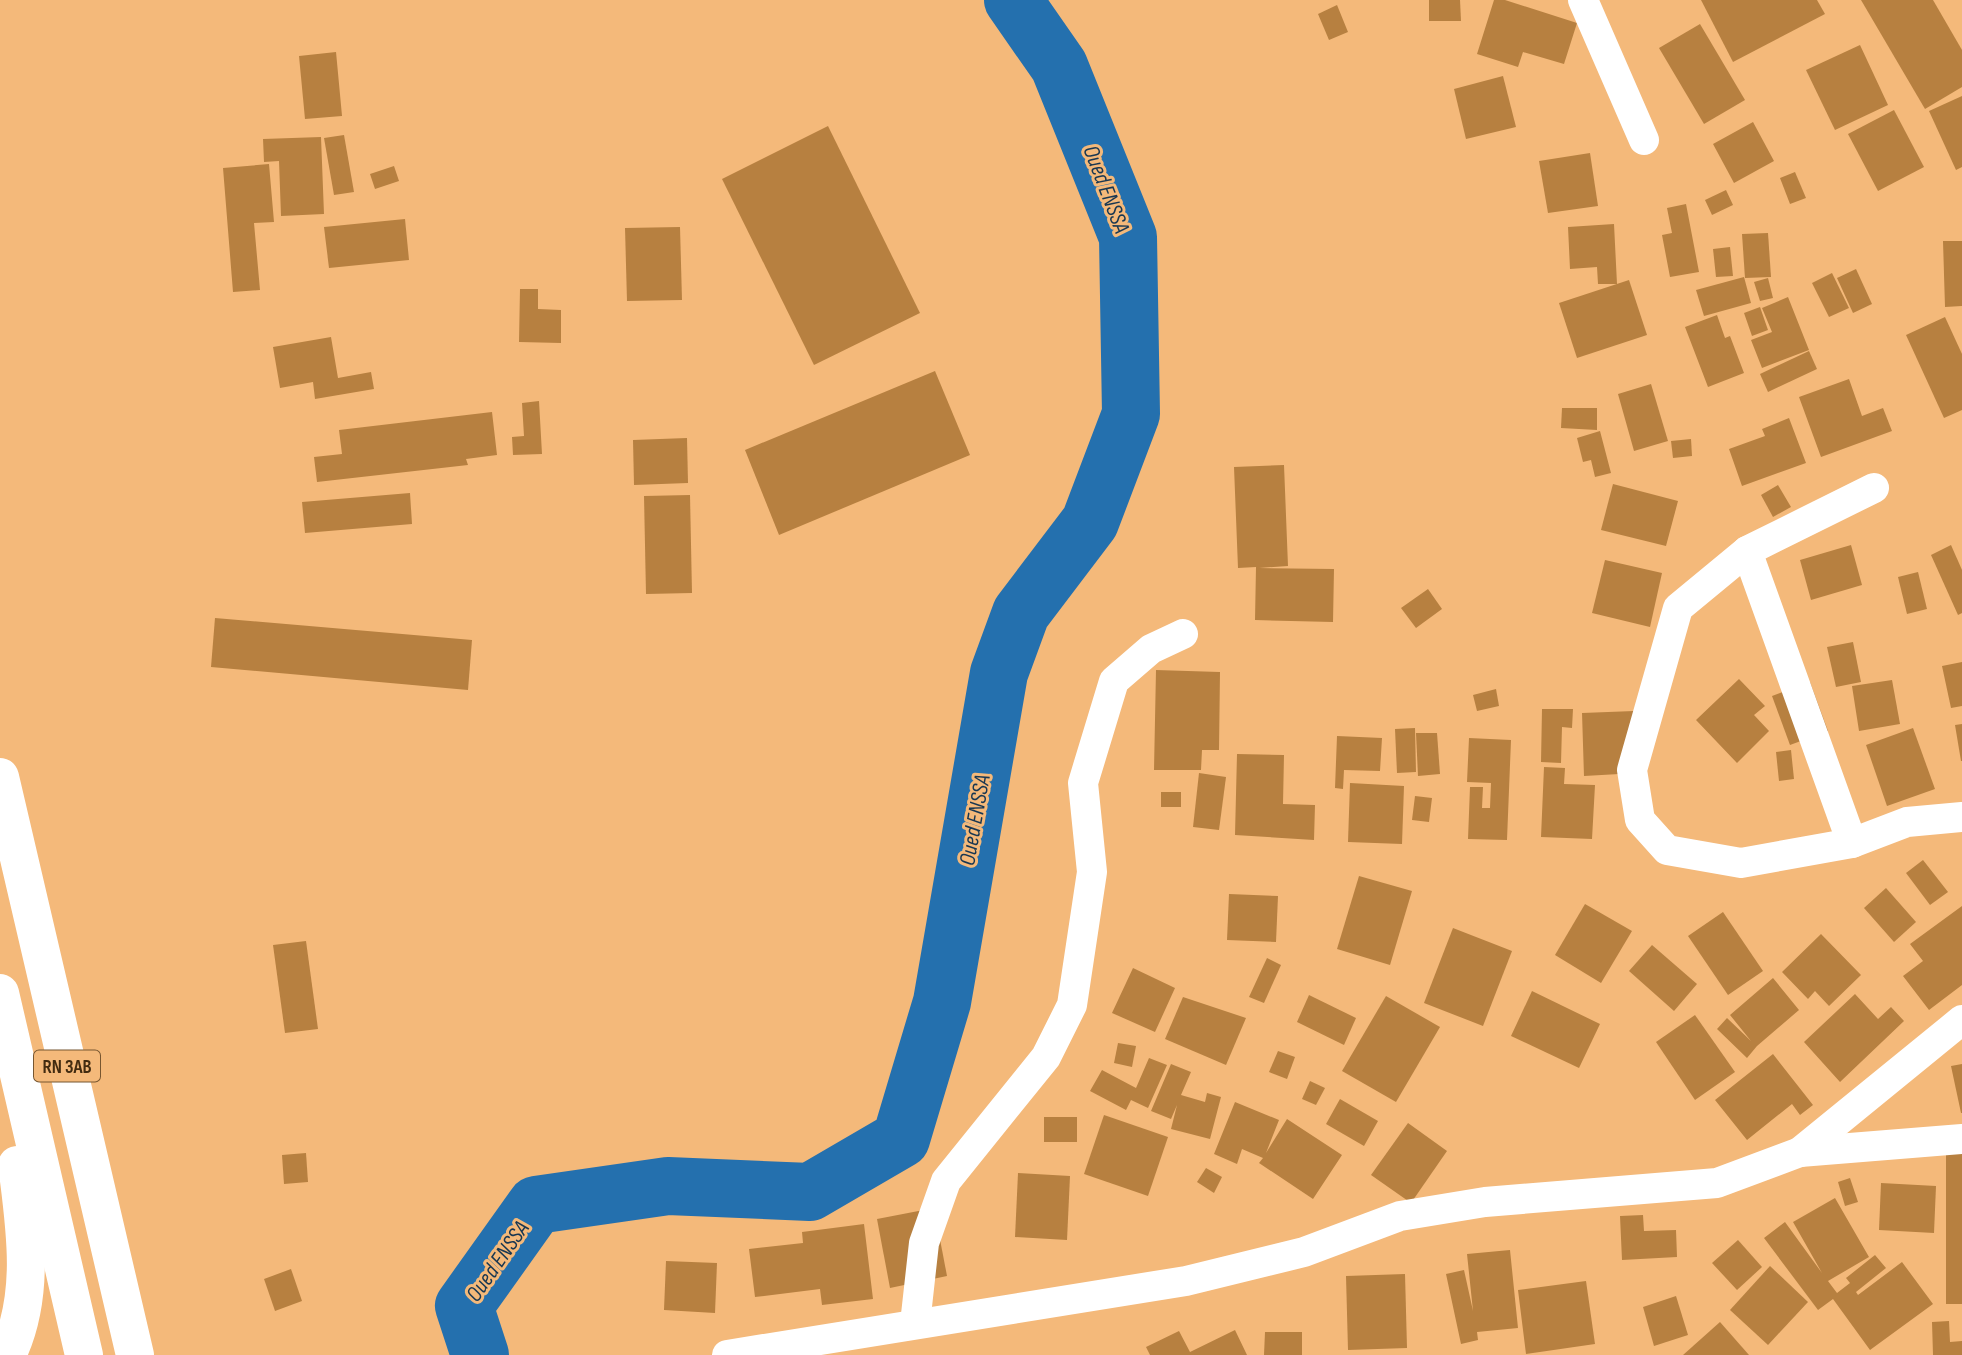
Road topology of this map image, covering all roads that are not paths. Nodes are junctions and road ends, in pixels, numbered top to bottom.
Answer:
1 (1583, 0) edge
2 (1644, 140) dead end
3 (1874, 488) dead end
4 (1747, 551) junction
5 (1183, 634) dead end
6 (0, 777) edge
7 (1962, 817) edge
8 (1852, 843) junction
9 (0, 993) edge
10 (1962, 1020) edge
11 (0, 1052) edge
12 (1962, 1139) edge
13 (1800, 1152) junction
14 (915, 1324) junction
15 (7, 1355) edge
16 (84, 1355) edge
17 (135, 1355) edge
18 (727, 1355) edge

1 - 2 street
3 - 4 street
4 - 8 street
4 - 8 street
5 - 14 street
6 - 17 highway, RN 3AB
7 - 8 street
9 - 16 highway, RN 3AB
10 - 13 street
11 - 15 highway
12 - 13 street
13 - 14 street
14 - 18 street

